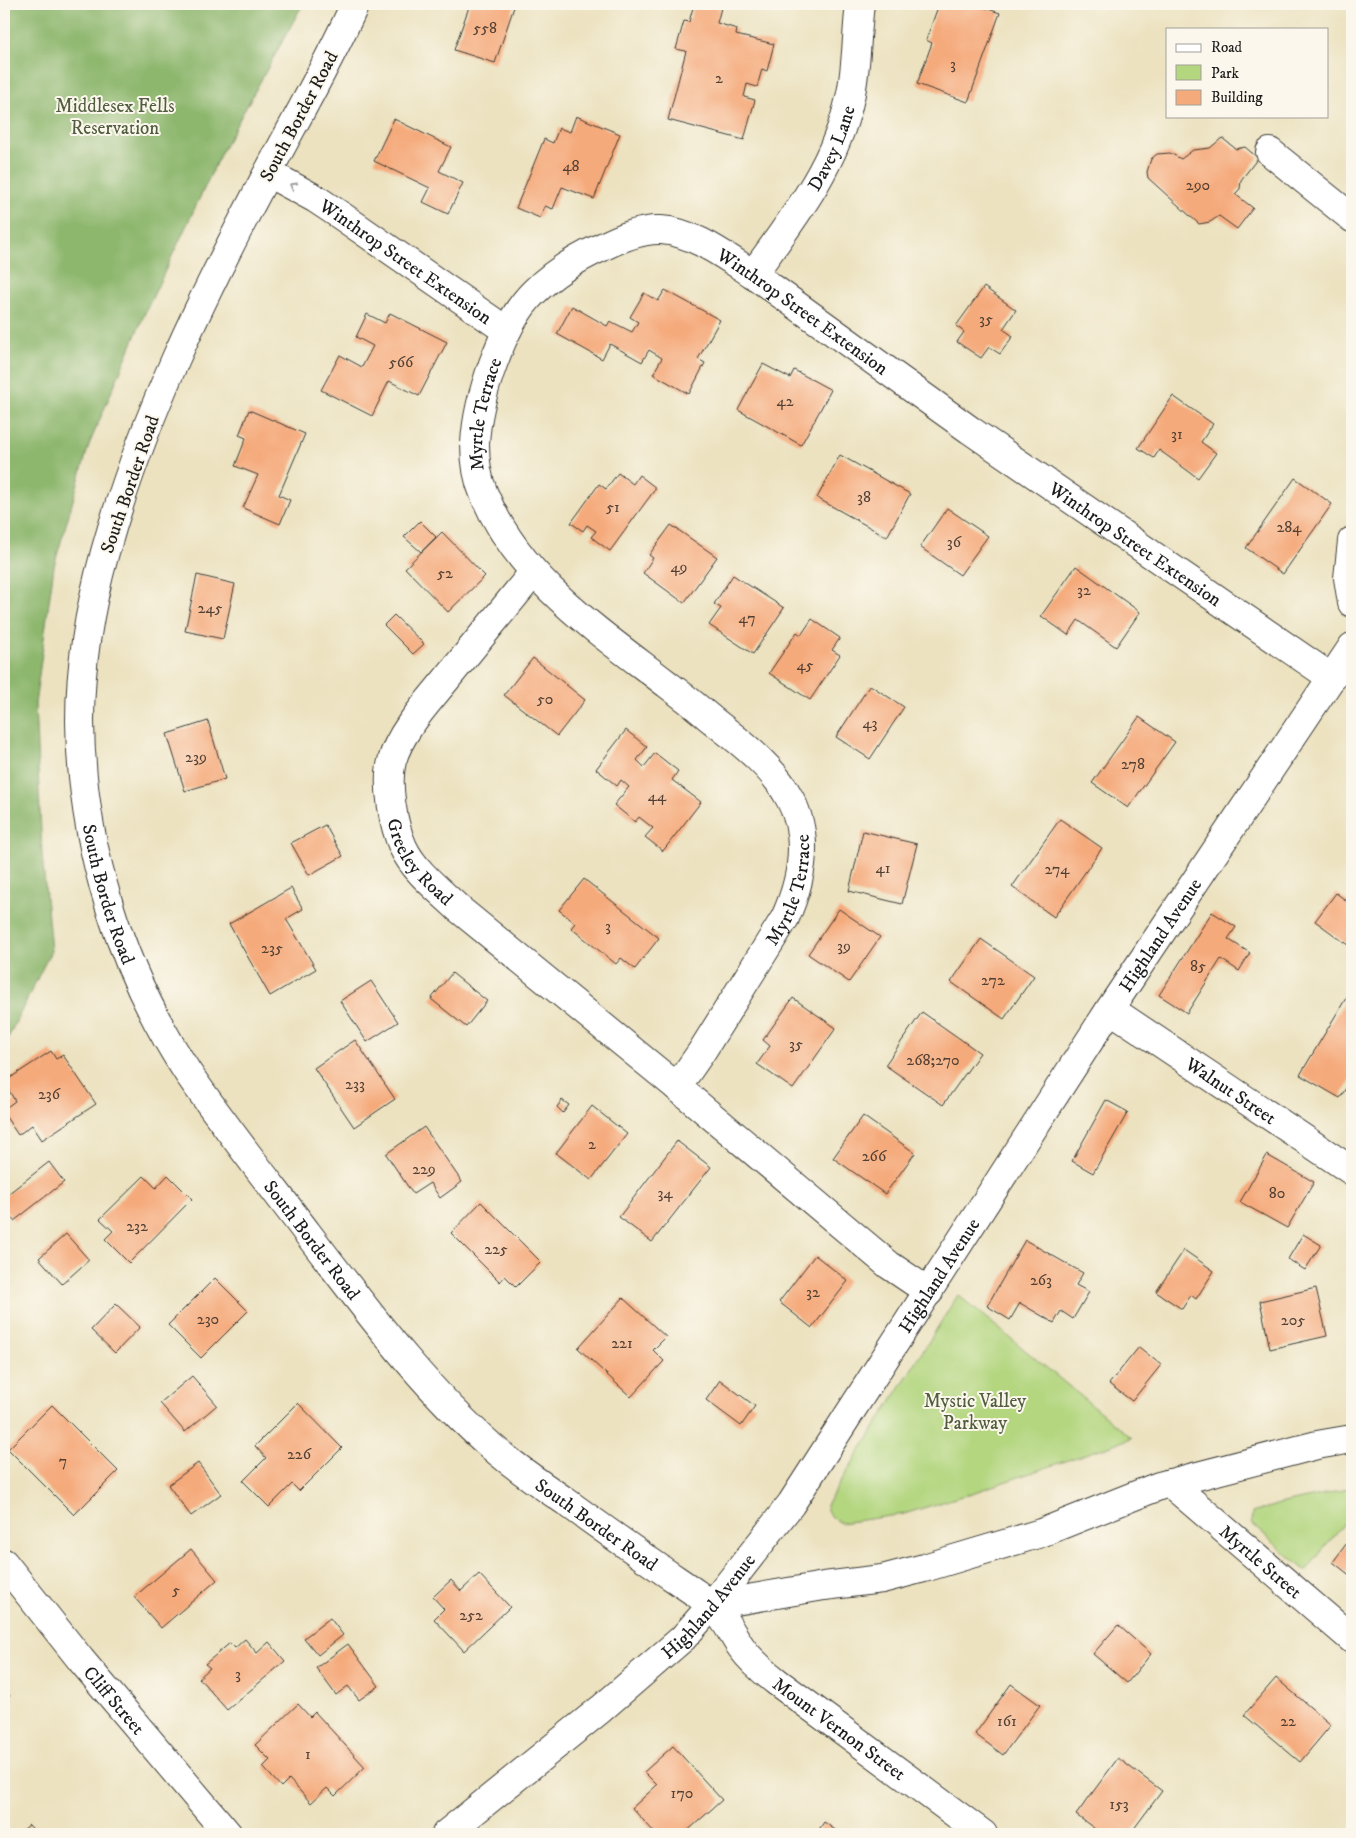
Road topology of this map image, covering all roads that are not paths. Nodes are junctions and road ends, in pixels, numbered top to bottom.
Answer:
1 (355, 4) edge
2 (860, 4) edge
3 (1270, 152) dead end
4 (268, 172) junction
5 (1352, 218) edge
6 (753, 274) junction
7 (507, 331) junction
8 (1352, 541) edge
9 (533, 573) junction
10 (1352, 603) edge
11 (1352, 647) edge
12 (1340, 678) edge
13 (1110, 1009) junction
14 (678, 1087) junction
15 (1352, 1172) edge
16 (929, 1292) junction
17 (1352, 1439) edge
18 (1170, 1483) junction
19 (4, 1563) edge
20 (712, 1605) junction
21 (1352, 1639) edge
22 (228, 1834) edge
23 (446, 1834) edge
24 (983, 1834) edge

1 - 4 main road, South Border Road
2 - 6 main road, Davey Lane
3 - 5 main road
7 -> 4 main road, Winthrop Street Extension
4 - 20 main road, South Border Road
6 - 7 main road, Winthrop Street Extension
6 - 12 main road, Winthrop Street Extension
7 - 9 main road, Myrtle Terrace
8 - 10 main road
9 - 14 main road, Myrtle Terrace
9 - 14 main road, Greeley Road
11 - 12 main road, Highland Avenue
12 - 13 main road, Highland Avenue
13 - 15 main road, Walnut Street
13 - 16 main road, Highland Avenue
14 - 16 main road
16 - 20 main road, Highland Avenue
17 - 18 main road
18 - 20 main road
18 - 21 main road, Myrtle Street
19 - 22 main road, Cliff Street
20 - 23 main road, Highland Avenue
20 - 24 main road, Mount Vernon Street

